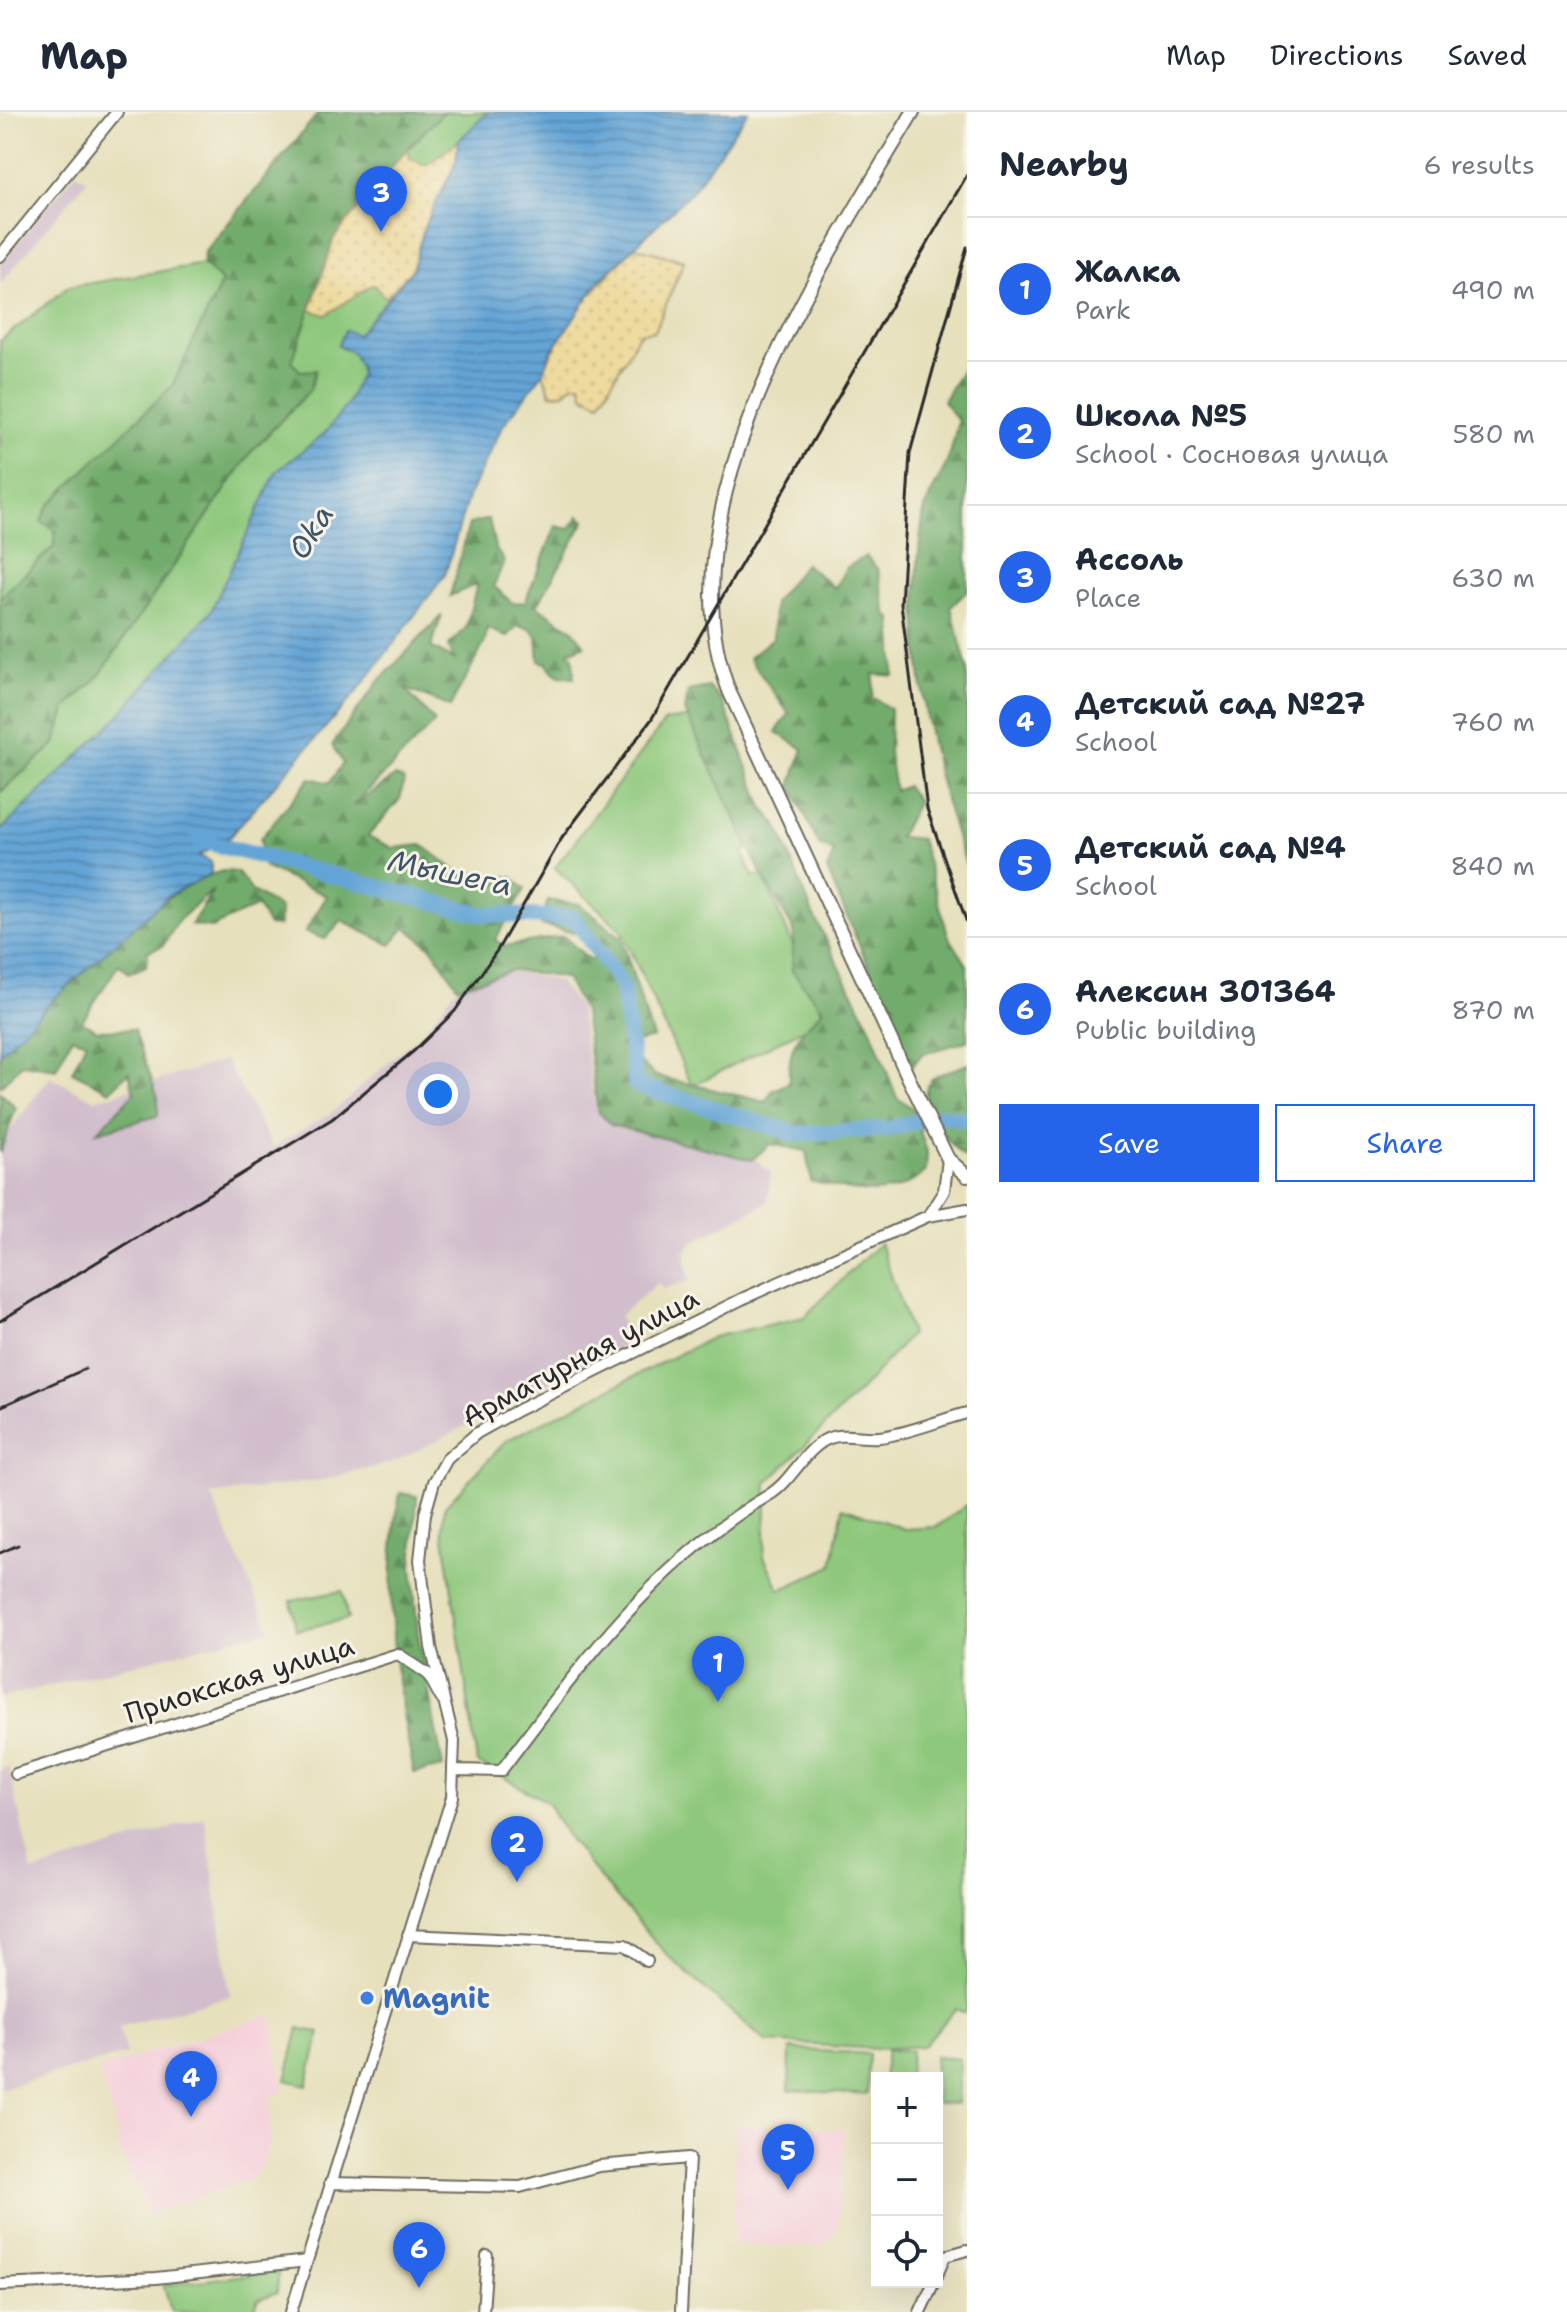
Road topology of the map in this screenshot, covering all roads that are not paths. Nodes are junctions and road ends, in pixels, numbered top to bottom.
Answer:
1 (117, 112) edge
2 (913, 112) edge
3 (0, 256) edge
4 (948, 1159) junction
5 (967, 1176) edge
6 (967, 1209) edge
7 (928, 1216) junction
8 (967, 1413) edge
9 (450, 1714) junction
10 (456, 1770) junction
11 (16, 1774) dead end
12 (408, 1935) junction
13 (647, 1961) dead end
14 (330, 2183) junction
15 (967, 2250) edge
16 (487, 2256) dead end
17 (307, 2261) junction
18 (943, 2261) edge
19 (0, 2285) edge
20 (931, 2288) edge
21 (291, 2312) edge
22 (483, 2312) edge
23 (681, 2312) edge
24 (920, 2312) edge

1 - 3 street
2 - 4 main road
4 - 5 main road
4 - 7 street
6 - 7 street, Арматурная улица
7 - 9 street, Арматурная улица
8 - 10 street
9 - 10 street, Арматурная улица
9 - 11 street, Приокская улица
10 - 12 street, Арматурная улица
12 - 13 street
12 - 14 street, Арматурная улица
14 - 17 street, Арматурная улица
14 - 23 street
15 - 18 street
16 - 22 street
17 - 19 street
17 - 21 street, Арматурная улица
20 - 24 street

